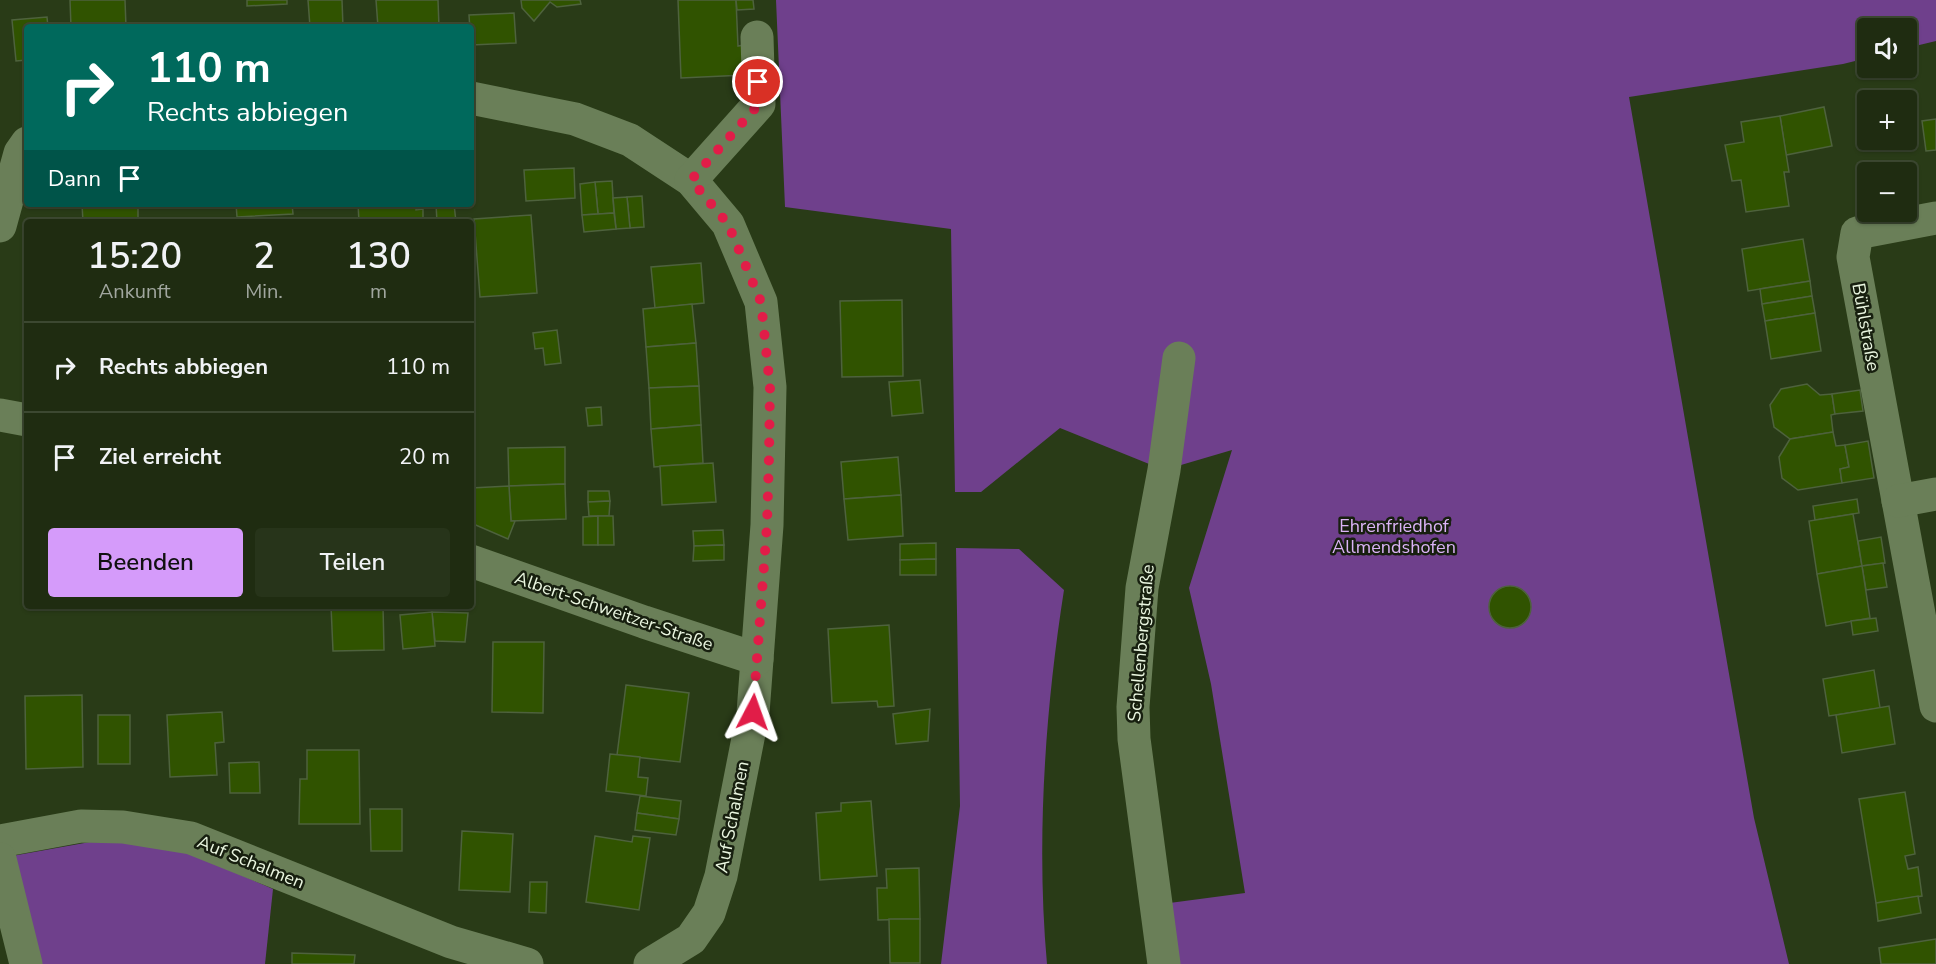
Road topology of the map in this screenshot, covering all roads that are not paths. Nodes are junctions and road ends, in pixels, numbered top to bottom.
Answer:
1 (757, 37) dead end
2 (474, 99) edge
3 (24, 147) edge
4 (691, 180) junction
5 (1936, 218) edge
6 (0, 226) edge
7 (1179, 358) dead end
8 (0, 415) edge
9 (24, 419) edge
10 (1936, 494) edge
11 (1898, 501) junction
12 (474, 562) edge
13 (757, 659) junction
14 (1936, 706) edge
15 (0, 841) edge
16 (0, 859) edge
17 (26, 964) edge
18 (527, 964) edge
19 (650, 964) edge
20 (1164, 964) edge

1 - 4 street
2 - 4 street, Auf Schalmen
3 - 6 street
4 - 13 street, Auf Schalmen
5 - 11 street, Bühlstraße
7 - 20 street, Schellenbergstraße
8 - 9 street
10 - 11 street
11 - 14 street, Bühlstraße
12 - 13 street, Albert-Schweitzer-Straße
13 - 19 street, Auf Schalmen
15 - 18 street, Auf Schalmen
16 - 17 street

